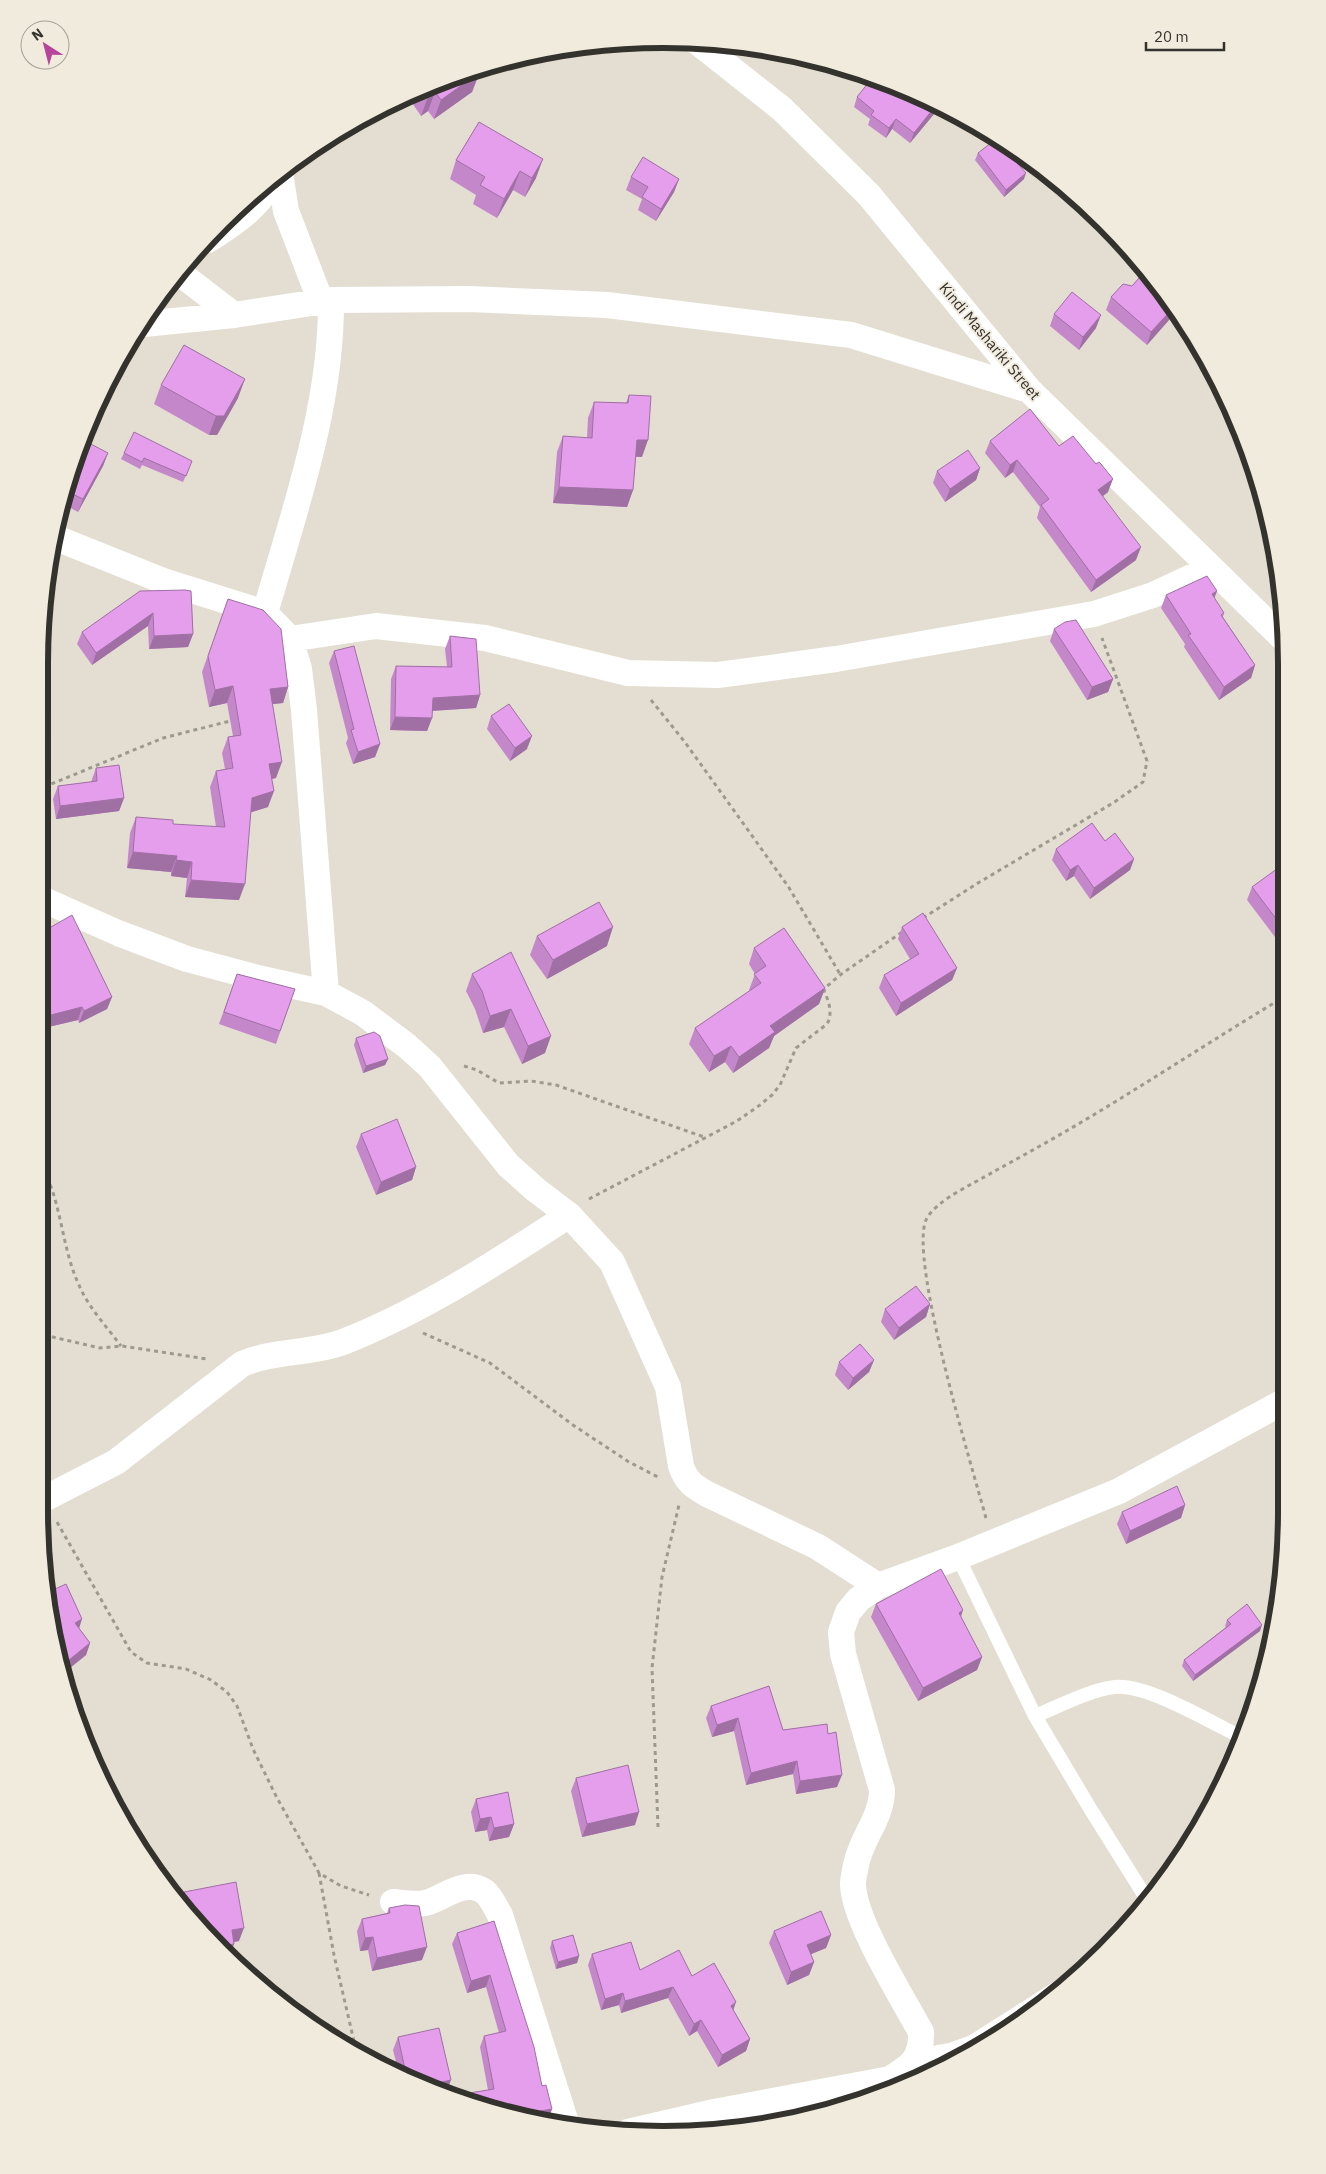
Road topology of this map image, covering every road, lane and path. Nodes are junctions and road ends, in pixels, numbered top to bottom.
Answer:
1 (707, 49) edge
2 (280, 181) edge
3 (266, 193) edge
4 (231, 225) edge
5 (184, 277) edge
6 (326, 301) junction
7 (234, 315) junction
8 (149, 323) edge
9 (1029, 390) junction
10 (60, 540) edge
11 (1211, 568) junction
12 (265, 613) junction
13 (1094, 614) junction
14 (1277, 632) edge
15 (290, 639) junction
16 (628, 672) junction
17 (235, 719) edge
18 (48, 786) edge
19 (48, 902) edge
20 (922, 918) edge
21 (907, 928) edge
22 (840, 975) junction
23 (326, 993) junction
24 (1278, 1001) edge
25 (430, 1067) junction
26 (704, 1137) junction
27 (48, 1177) edge
28 (565, 1213) junction
29 (393, 1321) junction
30 (48, 1336) edge
31 (122, 1346) junction
32 (242, 1364) junction
33 (1278, 1405) edge
34 (684, 1484) junction
35 (49, 1508) edge
36 (993, 1542) junction
37 (958, 1557) junction
38 (878, 1586) junction
39 (1035, 1716) junction
40 (1236, 1735) edge
41 (658, 1827) dead end
42 (319, 1873) junction
43 (1144, 1895) edge
44 (393, 1902) joint
45 (1026, 2007) edge
46 (355, 2044) edge
47 (918, 2056) junction
48 (566, 2118) edge
49 (652, 2126) edge

1 - 9 street, Kindi Mashariki Street
2 - 6 street
3 - 4 street
5 - 7 street
6 - 7 street
6 - 9 street
6 - 12 street
7 - 8 street
9 - 11 street, Kindi Mashariki Street
10 - 12 street
11 - 13 street
11 - 14 street, Kindi Mashariki Street
12 - 15 street
13 - 16 street
13 - 20 path
15 - 16 street
15 - 23 street
16 - 22 path
17 - 18 path
19 - 23 street
21 - 22 path
22 - 26 path
23 - 25 street
24 - 36 path
25 - 26 path
25 - 28 street
26 - 28 path
27 - 31 path
28 - 29 street
28 - 34 street
29 - 32 street
29 - 34 path
30 - 31 path
31 - 32 path
32 - 35 street
33 - 36 street
34 - 38 street
34 - 41 path
35 - 42 path
36 - 37 street
37 - 38 street
37 - 39 lane
38 - 47 street
39 - 40 lane
39 - 43 lane
42 - 44 path
42 - 46 path
44 - 48 street
45 - 47 lane
47 - 49 street

